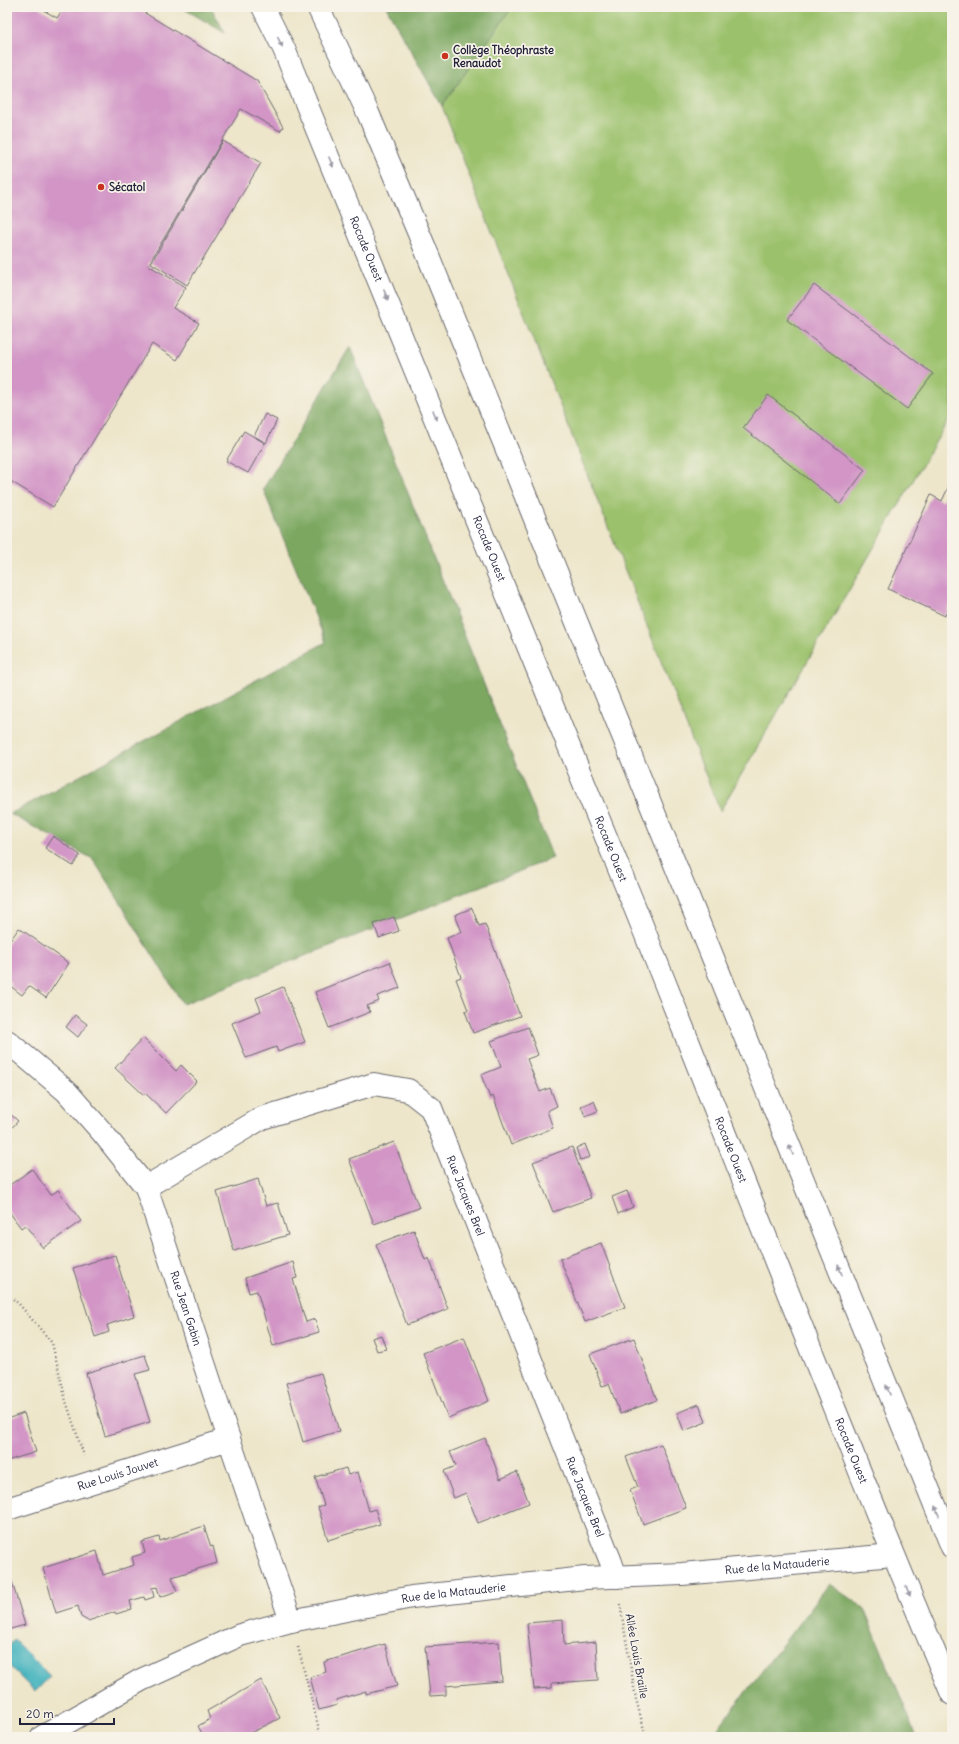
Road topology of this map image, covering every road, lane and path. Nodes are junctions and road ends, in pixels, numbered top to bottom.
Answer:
1 (263, 7) edge
2 (318, 7) edge
3 (7, 1041) edge
4 (146, 1187) junction
5 (7, 1294) edge
6 (229, 1439) junction
7 (93, 1482) junction
8 (7, 1509) edge
9 (952, 1547) edge
10 (893, 1555) junction
11 (616, 1577) junction
12 (291, 1621) junction
13 (952, 1694) edge
14 (42, 1737) edge
15 (321, 1737) edge
16 (646, 1737) edge

1 -> 10 main road, Rocade Ouest
9 -> 2 main road
3 - 4 main road, Rue Jean Gabin
4 - 6 main road, Rue Jean Gabin
4 - 11 main road, Rue Jacques Brel
5 - 7 path
6 - 7 main road, Rue Louis Jouvet
6 - 12 main road, Rue Jean Gabin
7 - 8 main road, Rue Louis Jouvet
10 - 11 main road, Rue de la Matauderie
10 -> 13 main road, Rocade Ouest
11 - 12 main road, Rue de la Matauderie
11 - 16 path, Allée Louis Braille
12 - 14 main road, Rue de la Matauderie
12 - 15 path

